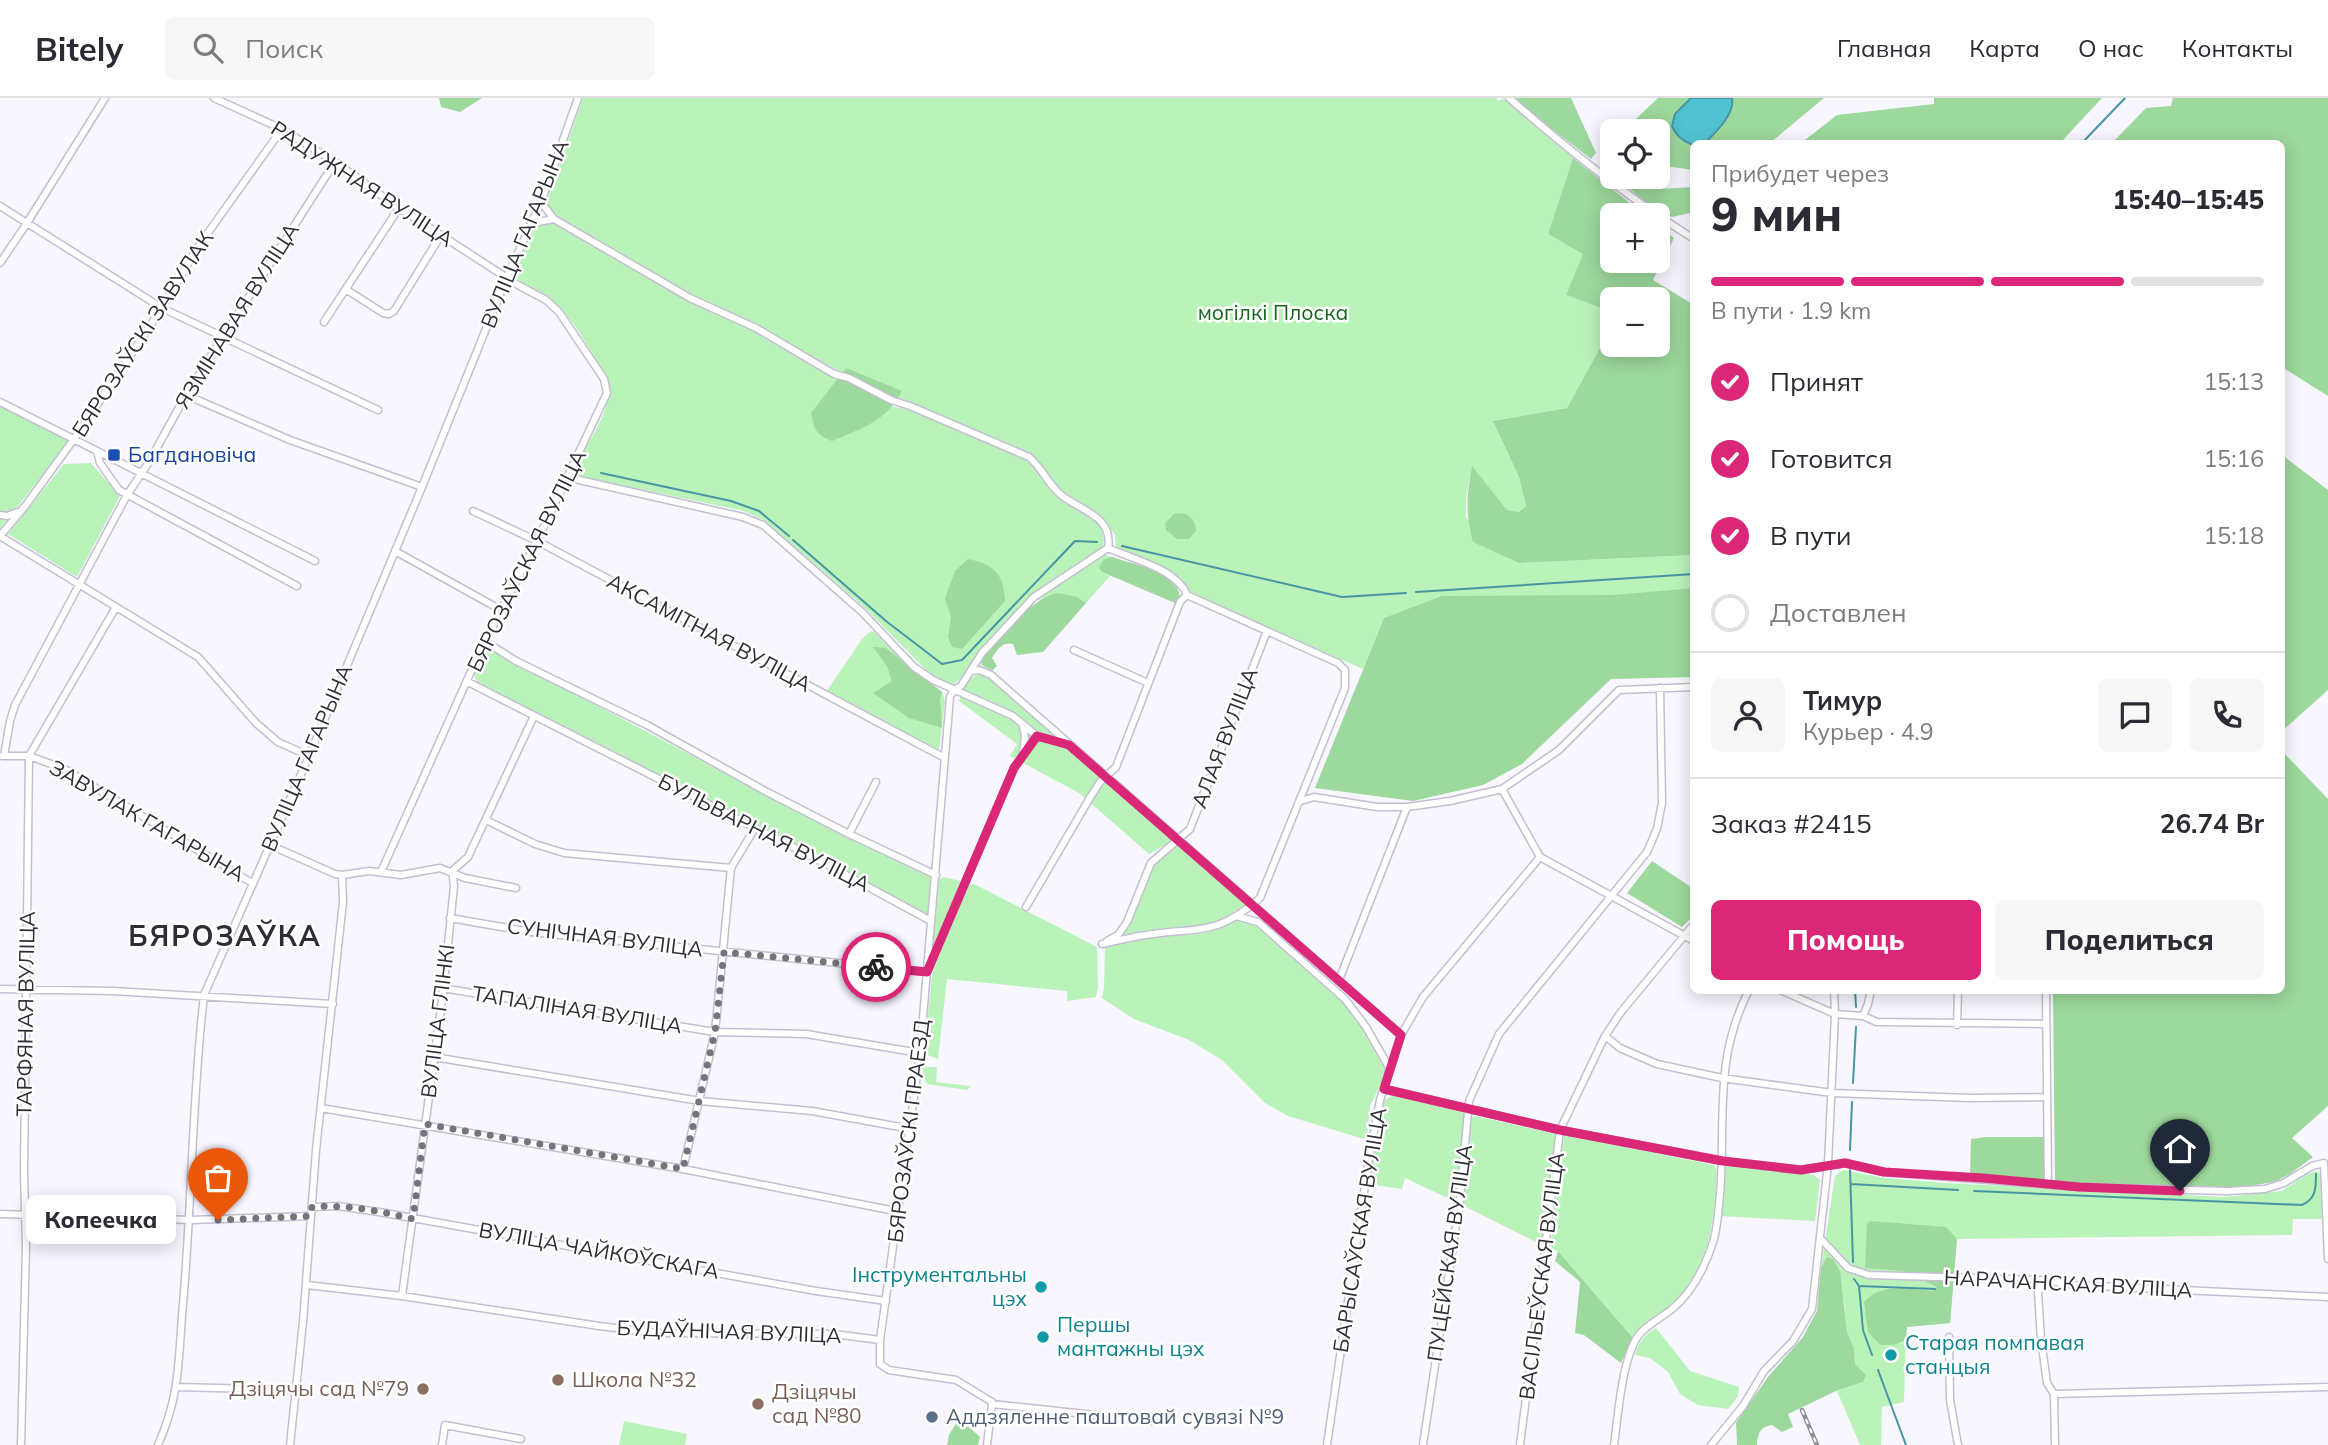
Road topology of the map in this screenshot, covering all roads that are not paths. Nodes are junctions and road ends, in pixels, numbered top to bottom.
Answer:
1 (105, 98) edge
2 (214, 98) edge
3 (578, 98) edge
4 (1509, 98) edge
5 (282, 130) junction
6 (335, 162) junction
7 (541, 202) junction
8 (0, 206) edge
9 (399, 208) junction
10 (554, 219) junction
11 (27, 223) junction
12 (531, 223) junction
13 (441, 235) junction
14 (1690, 236) edge
15 (0, 263) edge
16 (507, 277) junction
17 (347, 290) junction
18 (162, 308) junction
19 (324, 322) dead end
20 (223, 338) junction
21 (186, 396) junction
22 (0, 402) edge
23 (378, 410) dead end
24 (74, 439) junction
25 (97, 452) junction
26 (141, 472) junction
27 (566, 477) junction
28 (422, 487) junction
29 (127, 495) junction
30 (26, 505) junction
31 (473, 511) dead end
32 (0, 515) edge
33 (0, 536) edge
34 (537, 541) junction
35 (1108, 548) junction
36 (395, 551) junction
37 (315, 561) dead end
38 (80, 586) junction
39 (297, 586) dead end
40 (1187, 596) junction
41 (116, 607) junction
42 (501, 610) junction
43 (1266, 632) junction
44 (486, 642) junction
45 (1074, 650) dead end
46 (971, 671) junction
47 (468, 682) junction
48 (1148, 683) junction
49 (1690, 687) edge
50 (1660, 688) junction
51 (954, 690) junction
52 (534, 716) junction
53 (1023, 726) junction
54 (1037, 736) junction
55 (1069, 745) junction
56 (1022, 755) junction
57 (2, 756) edge
58 (29, 756) junction
59 (309, 756) junction
60 (943, 757) junction
61 (1106, 776) junction
62 (876, 782) dead end
63 (1307, 785) junction
64 (1502, 789) junction
65 (1314, 797) junction
66 (1301, 801) junction
67 (1407, 807) junction
68 (486, 820) junction
69 (755, 828) junction
70 (849, 834) junction
71 (1179, 840) junction
72 (270, 845) junction
73 (1540, 857) junction
74 (731, 868) junction
75 (452, 871) junction
76 (381, 872) junction
77 (936, 874) junction
78 (342, 875) junction
79 (252, 883) junction
80 (516, 888) dead end
81 (1610, 897) junction
82 (1252, 905) junction
83 (1026, 907) dead end
84 (1236, 916) junction
85 (450, 918) junction
86 (931, 921) junction
87 (1690, 928) edge
88 (1684, 935) junction
89 (1690, 939) edge
90 (724, 952) junction
91 (927, 972) junction
92 (1339, 980) junction
93 (442, 988) junction
94 (0, 989) edge
95 (26, 989) junction
96 (1747, 994) edge
97 (1789, 994) edge
98 (1834, 994) edge
99 (1870, 994) edge
100 (1958, 994) edge
101 (2046, 994) edge
102 (204, 995) junction
103 (333, 1004) junction
104 (1835, 1014) junction
105 (1863, 1016) junction
106 (1957, 1024) junction
107 (2046, 1024) junction
108 (715, 1032) junction
109 (1401, 1035) junction
110 (1605, 1036) junction
111 (920, 1053) junction
112 (434, 1057) junction
113 (1390, 1069) junction
114 (1722, 1078) junction
115 (1384, 1089) junction
116 (1832, 1093) junction
117 (2047, 1097) junction
118 (700, 1101) junction
119 (321, 1108) junction
120 (1469, 1108) junction
121 (425, 1124) junction
122 (911, 1129) junction
123 (1560, 1130) junction
124 (1723, 1161) junction
125 (2326, 1163) edge
126 (1828, 1164) junction
127 (683, 1169) junction
128 (2048, 1184) junction
129 (312, 1207) junction
130 (900, 1212) junction
131 (0, 1214) edge
132 (26, 1214) junction
133 (310, 1216) junction
134 (413, 1219) junction
135 (191, 1220) junction
136 (1821, 1239) junction
137 (2328, 1259) edge
138 (2042, 1280) junction
139 (307, 1285) junction
140 (402, 1296) junction
141 (2328, 1297) edge
142 (886, 1301) junction
143 (1949, 1337) dead end
144 (880, 1339) junction
145 (177, 1387) junction
146 (2328, 1387) edge
147 (296, 1390) junction
148 (2054, 1394) junction
149 (992, 1404) junction
150 (1165, 1417) dead end
151 (521, 1438) dead end
152 (21, 1445) edge
153 (158, 1445) edge
154 (290, 1445) edge
155 (442, 1445) edge
156 (987, 1445) edge
157 (1327, 1445) edge
158 (1423, 1445) edge
159 (1520, 1445) edge
160 (1614, 1445) edge
161 (1711, 1445) edge
162 (1958, 1445) edge
163 (2055, 1445) edge

1 - 11 street
2 - 5 street, РАДУЖНАЯ ВУЛІЦА
3 - 7 street, ВУЛІЦА ГАГАРЫНА
4 - 14 street
5 - 6 street, РАДУЖНАЯ ВУЛІЦА
5 - 18 street, БЯРОЗАЎСКІ ЗАВУЛАК
6 - 9 street, РАДУЖНАЯ ВУЛІЦА
6 - 20 street, ЯЗМІНАВАЯ ВУЛІЦА
7 - 10 street
7 - 12 street, ВУЛІЦА ГАГАРЫНА
8 - 11 street
9 - 13 street, РАДУЖНАЯ ВУЛІЦА
9 - 17 street
10 - 12 street
10 - 35 street
11 - 15 street
11 - 18 street
12 - 16 street, ВУЛІЦА ГАГАРЫНА
13 - 16 street, РАДУЖНАЯ ВУЛІЦА
13 - 17 street
16 - 27 street, БЯРОЗАЎСКАЯ ВУЛІЦА
16 - 28 street, ВУЛІЦА ГАГАРЫНА
17 - 19 street
18 - 20 street
18 - 24 street, БЯРОЗАЎСКІ ЗАВУЛАК
20 - 21 street, ЯЗМІНАВАЯ ВУЛІЦА
20 - 23 street
21 - 26 street, ЯЗМІНАВАЯ ВУЛІЦА
21 - 28 street
22 - 24 street
24 - 25 street
24 - 30 street, БЯРОЗАЎСКІ ЗАВУЛАК
25 - 26 street
25 - 29 street
26 - 29 street
26 - 37 street
27 - 34 street, БЯРОЗАЎСКАЯ ВУЛІЦА
27 - 51 street
28 - 36 street, ВУЛІЦА ГАГАРЫНА
29 - 38 street
29 - 39 street
30 - 32 street
30 - 33 street, БЯРОЗАЎСКІ ЗАВУЛАК
31 - 34 street, АКСАМІТНАЯ ВУЛІЦА
33 - 38 street
34 - 42 street, БЯРОЗАЎСКАЯ ВУЛІЦА
34 - 60 street, АКСАМІТНАЯ ВУЛІЦА
35 - 40 street
35 - 46 street
36 - 42 street
36 - 59 street, ВУЛІЦА ГАГАРЫНА
38 - 41 street
38 - 57 street
40 - 43 street
40 - 48 street
41 - 58 street, ТАРФЯНАЯ ВУЛІЦА
41 - 59 street
42 - 44 street, БЯРОЗАЎСКАЯ ВУЛІЦА
43 - 63 street
43 - 71 street, АЛАЯ ВУЛІЦА
44 - 47 street, БЯРОЗАЎСКАЯ ВУЛІЦА
44 - 70 street, БУЛЬВАРНАЯ ВУЛІЦА
45 - 48 street
46 - 51 street
46 - 55 street
47 - 52 street, БУЛЬВАРНАЯ ВУЛІЦА
47 - 76 street, БЯРОЗАЎСКАЯ ВУЛІЦА
48 - 61 street
49 - 50 street
50 - 64 street
50 - 81 street, ПУЦЕЙСКАЯ ВУЛІЦА
51 - 53 street
51 - 60 street
52 - 68 street
52 - 69 street, БУЛЬВАРНАЯ ВУЛІЦА
53 - 54 street
53 - 56 street
54 - 55 street
54 - 56 street
55 - 61 street
56 - 91 street
57 - 58 street, ЗАВУЛАК ГАГАРЫНА
58 - 79 street, ЗАВУЛАК ГАГАРЫНА
58 - 95 street, ТАРФЯНАЯ ВУЛІЦА
59 - 72 street, ВУЛІЦА ГАГАРЫНА
60 - 77 street
61 - 71 street
61 - 83 street
62 - 70 street, БУЛЬВАРНАЯ ВУЛІЦА
63 - 65 street
63 - 66 street
64 - 67 street
64 - 73 street
65 - 66 street
65 - 67 street
66 - 82 street
67 - 92 street
68 - 74 street
68 - 75 street
69 - 74 street
69 - 86 street, БУЛЬВАРНАЯ ВУЛІЦА
70 - 77 street, БУЛЬВАРНАЯ ВУЛІЦА
71 - 82 street
71 - 84 street, АЛАЯ ВУЛІЦА
72 - 78 street, СУНІЧНАЯ ВУЛІЦА
72 - 79 street, ВУЛІЦА ГАГАРЫНА
73 - 81 street
73 - 109 street, БАРЫСАЎСКАЯ ВУЛІЦА
74 - 90 street
75 - 76 street, СУНІЧНАЯ ВУЛІЦА
75 - 80 street, СУНІЧНАЯ ВУЛІЦА
75 - 85 street, ВУЛІЦА ГЛІНКІ
76 - 78 street, СУНІЧНАЯ ВУЛІЦА
77 - 86 street
78 - 103 street
79 - 102 street, ВУЛІЦА ГАГАРЫНА
81 - 88 street
81 - 120 street, ПУЦЕЙСКАЯ ВУЛІЦА
82 - 84 street
82 - 92 street
84 - 113 street
85 - 90 street, СУНІЧНАЯ ВУЛІЦА
85 - 93 street, ВУЛІЦА ГЛІНКІ
86 - 91 street, БЯРОЗАЎСКІ ПРАЕЗД
87 - 88 street, ВАСІЛЬЕЎСКАЯ ВУЛІЦА
88 - 89 street
88 - 110 street, ВАСІЛЬЕЎСКАЯ ВУЛІЦА
90 - 91 street, СУНІЧНАЯ ВУЛІЦА
90 - 108 street
91 - 111 street, БЯРОЗАЎСКІ ПРАЕЗД
92 - 109 street
93 - 108 street, ТАПАЛІНАЯ ВУЛІЦА
93 - 112 street, ВУЛІЦА ГЛІНКІ
94 - 95 street
95 - 102 street
95 - 132 street, ТАРФЯНАЯ ВУЛІЦА
96 - 114 street
97 - 104 street
98 - 104 street
99 - 105 street
100 - 106 street
101 - 107 street
102 - 103 street
102 - 135 street, ВУЛІЦА ГАГАРЫНА
103 - 119 street
104 - 105 street
104 - 116 street
105 - 106 street
106 - 107 street
107 - 117 street
108 - 111 street, ТАПАЛІНАЯ ВУЛІЦА
108 - 118 street
109 - 113 street, БАРЫСАЎСКАЯ ВУЛІЦА
110 - 114 street
110 - 123 street, ВАСІЛЬЕЎСКАЯ ВУЛІЦА
111 - 122 street, БЯРОЗАЎСКІ ПРАЕЗД
112 - 118 street
112 - 121 street, ВУЛІЦА ГЛІНКІ
113 - 115 street, БАРЫСАЎСКАЯ ВУЛІЦА
114 - 116 street
114 - 124 street
115 - 120 street
115 - 157 street, БАРЫСАЎСКАЯ ВУЛІЦА
116 - 117 street
116 - 126 street
117 - 128 street
118 - 122 street
118 - 127 street
119 - 121 street
119 - 129 street
120 - 123 street
120 - 158 street, ПУЦЕЙСКАЯ ВУЛІЦА
121 - 127 street
121 - 134 street, ВУЛІЦА ГЛІНКІ
122 - 130 street, БЯРОЗАЎСКІ ПРАЕЗД
123 - 124 street
123 - 159 street, ВАСІЛЬЕЎСКАЯ ВУЛІЦА
124 - 126 street
124 - 160 street
125 - 128 street
125 - 137 street
126 - 128 street
126 - 136 street
127 - 130 street
129 - 133 street
129 - 134 street, ВУЛІЦА ЧАЙКОЎСКАГА
130 - 142 street, БЯРОЗАЎСКІ ПРАЕЗД
131 - 132 street
132 - 135 street
132 - 152 street, ТАРФЯНАЯ ВУЛІЦА
133 - 135 street
133 - 139 street
134 - 140 street, ВУЛІЦА ГЛІНКІ
134 - 142 street, ВУЛІЦА ЧАЙКОЎСКАГА
135 - 145 street, ВУЛІЦА ГАГАРЫНА
136 - 138 street, НАРАЧАНСКАЯ ВУЛІЦА
136 - 161 street
138 - 141 street, НАРАЧАНСКАЯ ВУЛІЦА
138 - 148 street
139 - 140 street, БУДАЎНІЧАЯ ВУЛІЦА
139 - 147 street
140 - 144 street, БУДАЎНІЧАЯ ВУЛІЦА
142 - 144 street, БЯРОЗАЎСКІ ПРАЕЗД
143 - 162 street
144 - 149 street
145 - 147 street
145 - 153 street, ВУЛІЦА ГАГАРЫНА
146 - 148 street
147 - 154 street
148 - 163 street
149 - 150 street
149 - 156 street
151 - 155 street

